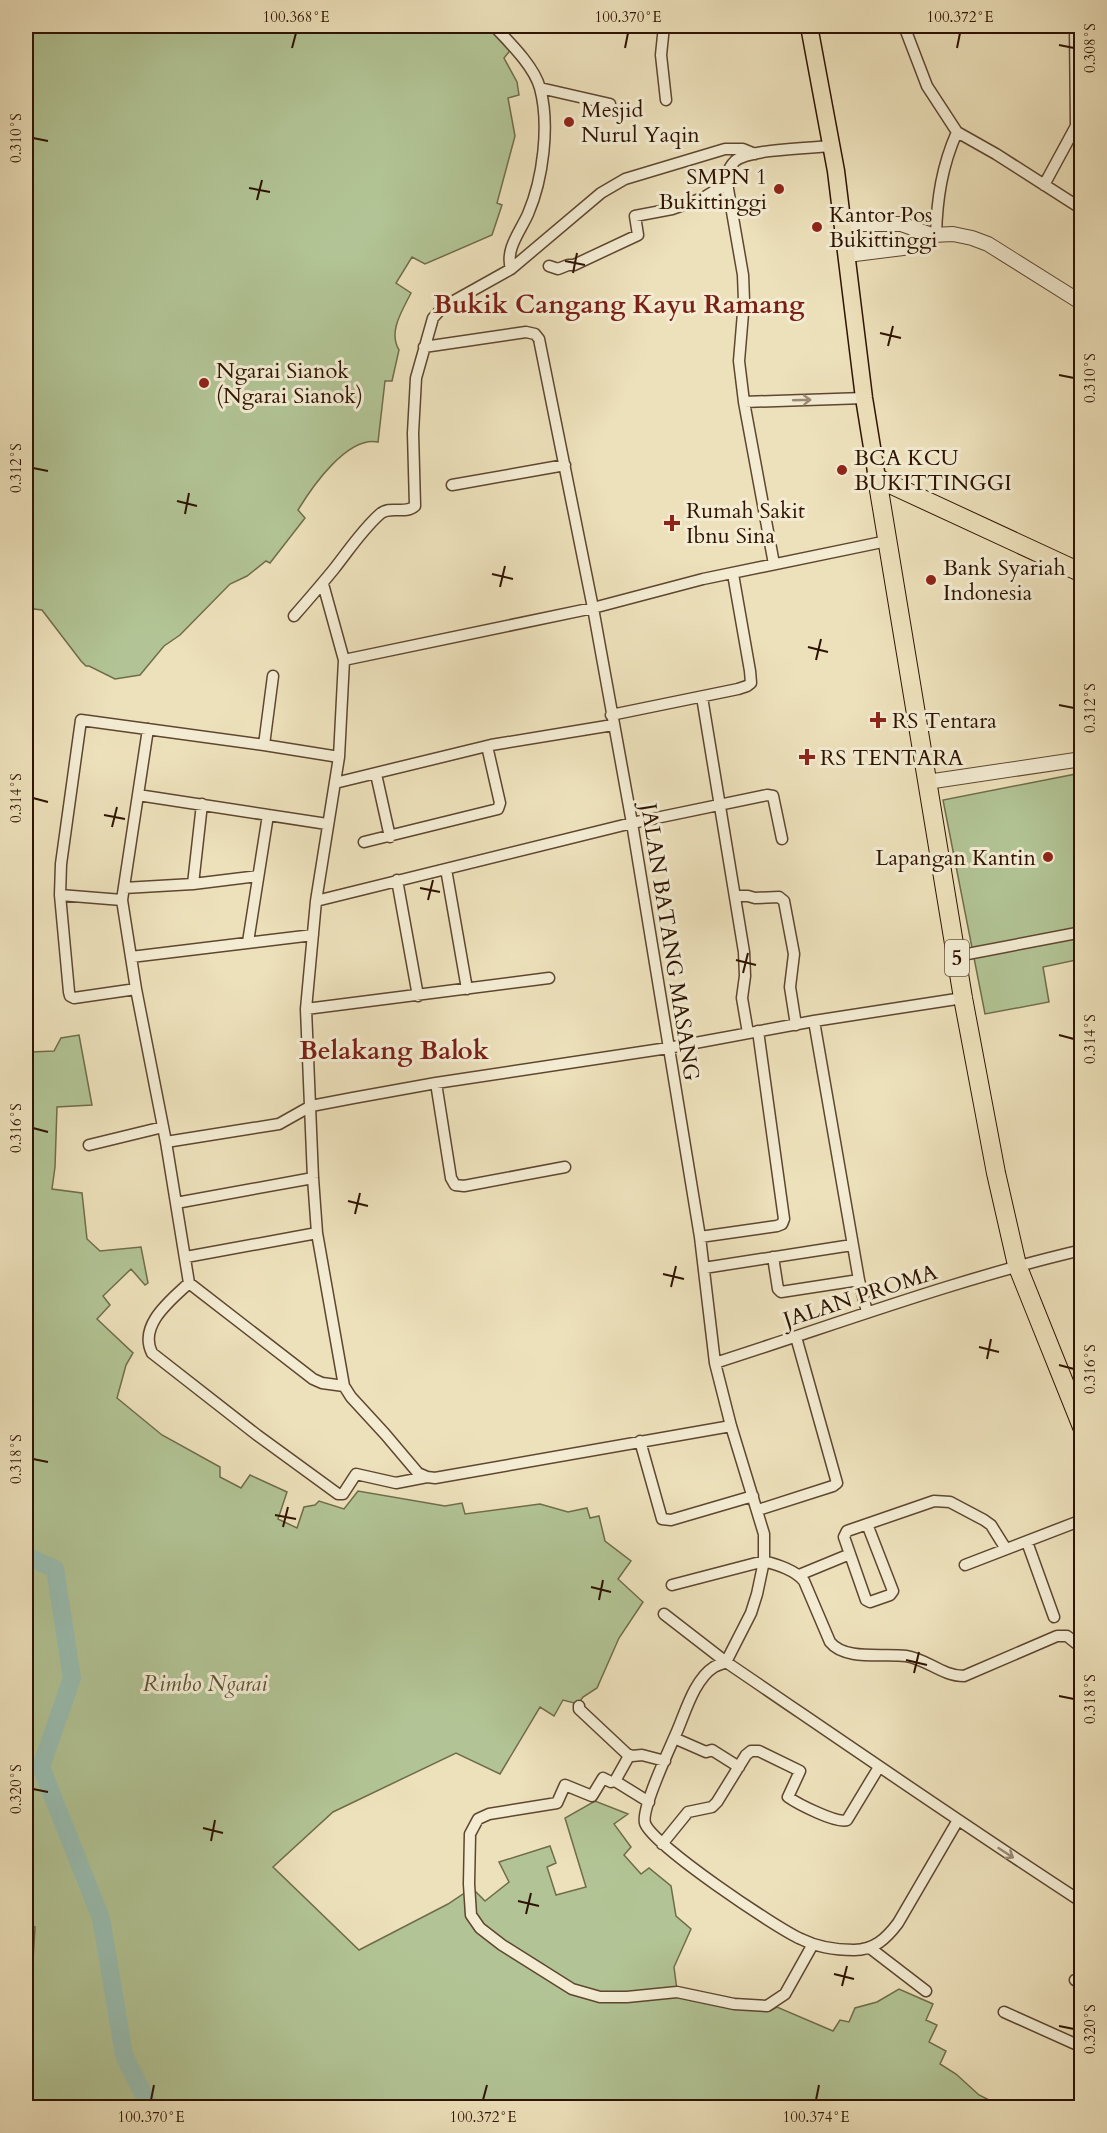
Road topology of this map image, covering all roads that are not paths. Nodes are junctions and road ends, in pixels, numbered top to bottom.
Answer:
1 (494, 26) edge
2 (664, 26) edge
3 (809, 26) edge
4 (904, 26) edge
5 (1075, 26) edge
6 (540, 88) junction
7 (666, 100) dead end
8 (610, 104) dead end
9 (1079, 128) edge
10 (957, 132) junction
11 (832, 146) junction
12 (755, 154) junction
13 (727, 183) junction
14 (1044, 185) junction
15 (1082, 209) edge
16 (843, 224) junction
17 (934, 235) junction
18 (847, 255) junction
19 (549, 266) dead end
20 (511, 269) junction
21 (1082, 303) edge
22 (424, 347) junction
23 (864, 398) junction
24 (744, 402) junction
25 (565, 465) junction
26 (877, 478) junction
27 (453, 485) dead end
28 (888, 541) junction
29 (774, 564) junction
30 (1082, 573) edge
31 (733, 574) junction
32 (322, 584) junction
33 (592, 608) junction
34 (294, 616) dead end
35 (344, 660) junction
36 (273, 676) dead end
37 (702, 697) junction
38 (612, 720) junction
39 (148, 729) junction
40 (264, 745) junction
41 (487, 746) junction
42 (339, 758) junction
43 (1082, 759) edge
44 (376, 774) junction
45 (927, 782) junction
46 (335, 783) junction
47 (138, 795) junction
48 (202, 804) junction
49 (719, 805) junction
50 (268, 815) junction
51 (632, 823) junction
52 (327, 824) junction
53 (390, 837) junction
54 (782, 839) dead end
55 (364, 842) dead end
56 (446, 869) junction
57 (258, 876) junction
58 (397, 880) junction
59 (193, 884) junction
60 (124, 888) junction
61 (60, 895) junction
62 (735, 897) junction
63 (122, 900) junction
64 (316, 901) junction
65 (1082, 932) edge
66 (313, 935) junction
67 (248, 942) junction
68 (957, 956) junction
69 (131, 957) junction
70 (549, 978) dead end
71 (136, 989) junction
72 (467, 989) junction
73 (418, 996) junction
74 (963, 998) junction
75 (306, 1009) junction
76 (814, 1021) junction
77 (796, 1025) junction
78 (753, 1032) junction
79 (668, 1048) junction
80 (436, 1083) junction
81 (311, 1106) junction
82 (163, 1127) junction
83 (166, 1142) junction
84 (89, 1145) dead end
85 (565, 1167) dead end
86 (313, 1178) junction
87 (176, 1203) junction
88 (317, 1233) junction
89 (700, 1237) junction
90 (852, 1245) junction
91 (1082, 1250) edge
92 (186, 1257) junction
93 (773, 1257) junction
94 (1017, 1265) junction
95 (704, 1268) junction
96 (859, 1280) junction
97 (189, 1283) junction
98 (867, 1312) junction
99 (796, 1337) junction
100 (716, 1363) junction
101 (344, 1386) junction
102 (1077, 1404) edge
103 (730, 1426) junction
104 (1082, 1427) edge
105 (640, 1441) junction
106 (427, 1478) junction
107 (753, 1496) junction
108 (758, 1510) junction
109 (1082, 1520) edge
110 (867, 1524) junction
111 (1027, 1542) junction
112 (1006, 1549) junction
113 (850, 1554) junction
114 (764, 1561) junction
115 (965, 1565) dead end
116 (799, 1575) junction
117 (672, 1585) dead end
118 (664, 1614) dead end
119 (1054, 1617) dead end
120 (1082, 1648) edge
121 (726, 1662) junction
122 (579, 1706) dead end
123 (674, 1738) junction
124 (629, 1756) junction
125 (665, 1761) junction
126 (739, 1767) junction
127 (879, 1767) junction
128 (615, 1781) junction
129 (649, 1802) junction
130 (958, 1820) junction
131 (662, 1844) junction
132 (1082, 1902) edge
133 (813, 1944) junction
134 (870, 1948) junction
135 (926, 1991) dead end
136 (1004, 2013) dead end
137 (1082, 2047) edge
138 (1082, 2103) edge
139 (1080, 2108) edge

1 - 6 street
2 - 7 street
3 - 11 main road
4 - 10 street
5 - 9 street
6 - 8 street
6 - 20 street
9 - 14 street
10 - 14 street
10 - 17 street
11 - 12 street
11 - 16 main road
12 - 13 street
12 - 20 street
13 - 19 street
13 - 24 street
14 - 15 street
16 - 17 street
16 - 18 main road
17 - 18 street
17 - 21 street
18 - 23 main road
20 - 22 street
22 - 25 street, JALAN BATANG MASANG
22 - 32 street
24 -> 23 street
23 - 26 main road
24 - 29 street
25 - 27 street
25 - 33 street, JALAN BATANG MASANG
26 - 28 highway, 5
26 - 30 highway
28 - 29 street
28 - 45 highway, 5
29 - 31 street
31 - 33 street
31 - 37 street
32 - 34 street
32 - 35 street
33 - 35 street
33 - 38 street, JALAN BATANG MASANG
35 - 42 street
36 - 40 street
37 - 38 street
37 - 49 street
38 - 41 street
38 - 51 street, JALAN BATANG MASANG
39 - 40 street
39 - 47 street
39 - 61 street
40 - 42 street
41 - 44 street
41 - 53 street
42 - 46 street
43 - 45 street
44 - 46 street
44 - 53 street
45 - 68 highway, 5
46 - 52 street
47 - 48 street
47 - 60 street
48 - 50 street
48 - 59 street
49 - 51 street
49 - 54 street
49 - 62 street
50 - 52 street
50 - 57 street
51 - 56 street
51 - 79 street, JALAN BATANG MASANG
52 - 64 street
53 - 55 street
56 - 58 street
56 - 72 street
57 - 59 street
57 - 67 street
58 - 64 street
58 - 73 street
59 - 60 street
60 - 63 street
61 - 63 street
61 - 71 street
62 - 77 street
62 - 78 street
63 - 69 street
64 - 66 street
65 - 68 street
66 - 67 street
66 - 75 street
67 - 69 street
68 - 74 highway, 5
69 - 71 street
70 - 72 street
71 - 82 street
72 - 73 street
73 - 75 street
74 - 76 street
74 - 94 highway, 5
75 - 81 street
76 - 77 street
76 - 90 street
77 - 78 street
78 - 79 street
78 - 89 street
79 - 80 street
79 - 89 street, JALAN BATANG MASANG
80 - 81 street
80 - 85 street
81 - 83 street
81 - 86 street
82 - 83 street
82 - 84 street
83 - 87 street
86 - 87 street
86 - 88 street
87 - 92 street
88 - 92 street
88 - 101 street
89 - 95 street, JALAN BATANG MASANG
90 - 93 street
90 - 96 street
91 - 94 street, JALAN PROMA
92 - 97 street
93 - 95 street
93 - 96 street
94 - 98 street, JALAN PROMA
94 - 102 highway, 5
95 - 100 street, JALAN BATANG MASANG
96 - 98 street
97 - 101 street
97 - 106 street
98 - 99 street, JALAN PROMA
99 - 100 street, JALAN PROMA
99 - 108 street
100 - 103 street, JALAN BATANG MASANG
101 - 106 street
102 - 104 highway, 5
103 - 105 street
103 - 107 street, JALAN BATANG MASANG
105 - 106 street
105 - 107 street
107 - 108 street, JALAN BATANG MASANG
108 - 114 street, JALAN BATANG MASANG
109 - 111 street
110 - 112 street
110 - 113 street
110 - 113 street
111 - 112 street
111 - 119 street
112 - 115 street
113 - 116 street
114 - 116 street
114 - 117 street
114 - 121 street, JALAN BATANG MASANG
116 - 120 street
118 - 121 street
121 - 123 street
121 - 127 street
122 - 124 street
123 - 125 street
123 - 126 street
124 - 125 street
124 - 128 street
125 - 129 street
126 - 127 street
126 - 131 street
127 - 130 street
128 - 129 street
128 - 133 street
129 - 131 street
130 -> 132 street
130 - 134 street
131 - 133 street
133 - 134 street
134 - 135 street
136 - 137 street
138 - 139 street

